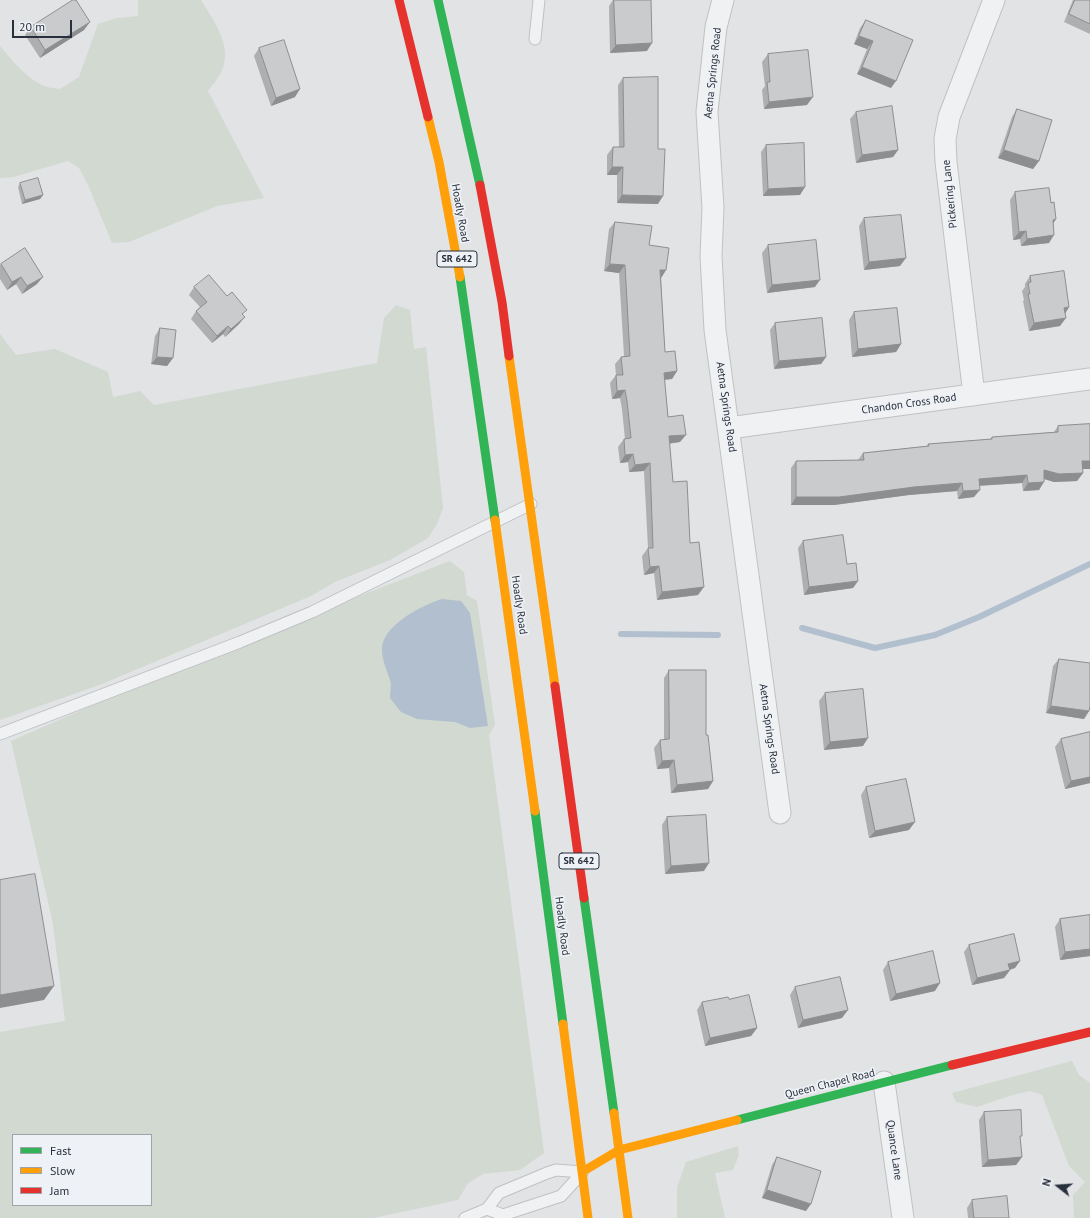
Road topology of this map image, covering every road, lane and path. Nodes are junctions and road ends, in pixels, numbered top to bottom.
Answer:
1 (399, 0) edge
2 (438, 0) edge
3 (539, 0) edge
4 (723, 0) edge
5 (994, 0) edge
6 (535, 39) dead end
7 (1090, 379) edge
8 (974, 395) junction
9 (728, 428) junction
10 (531, 504) junction
11 (495, 522) junction
12 (0, 734) edge
13 (780, 813) dead end
14 (1090, 1032) edge
15 (884, 1082) junction
16 (619, 1150) junction
17 (582, 1172) junction
18 (487, 1210) junction
19 (465, 1218) edge
20 (588, 1218) edge
21 (628, 1218) edge
22 (903, 1218) edge

1 - 11 main road, Hoadly Road / SR 642
2 - 10 main road, SR 642
3 - 6 lane
4 - 9 street, Aetna Springs Road
5 - 8 street, Pickering Lane
7 - 8 street, Chandon Cross Road
8 - 9 street, Chandon Cross Road
9 - 13 street, Aetna Springs Road
10 - 11 lane
10 - 16 main road, SR 642
11 - 12 lane
11 - 17 main road, Hoadly Road / SR 642
14 - 15 main road, Queen Chapel Road
15 - 16 main road, Queen Chapel Road
15 - 22 street, Quance Lane
16 - 17 main road, Queen Chapel Road
16 - 21 main road, SR 642
17 - 18 lane
17 - 18 lane
17 - 20 main road, Hoadly Road / SR 642
18 - 19 lane

